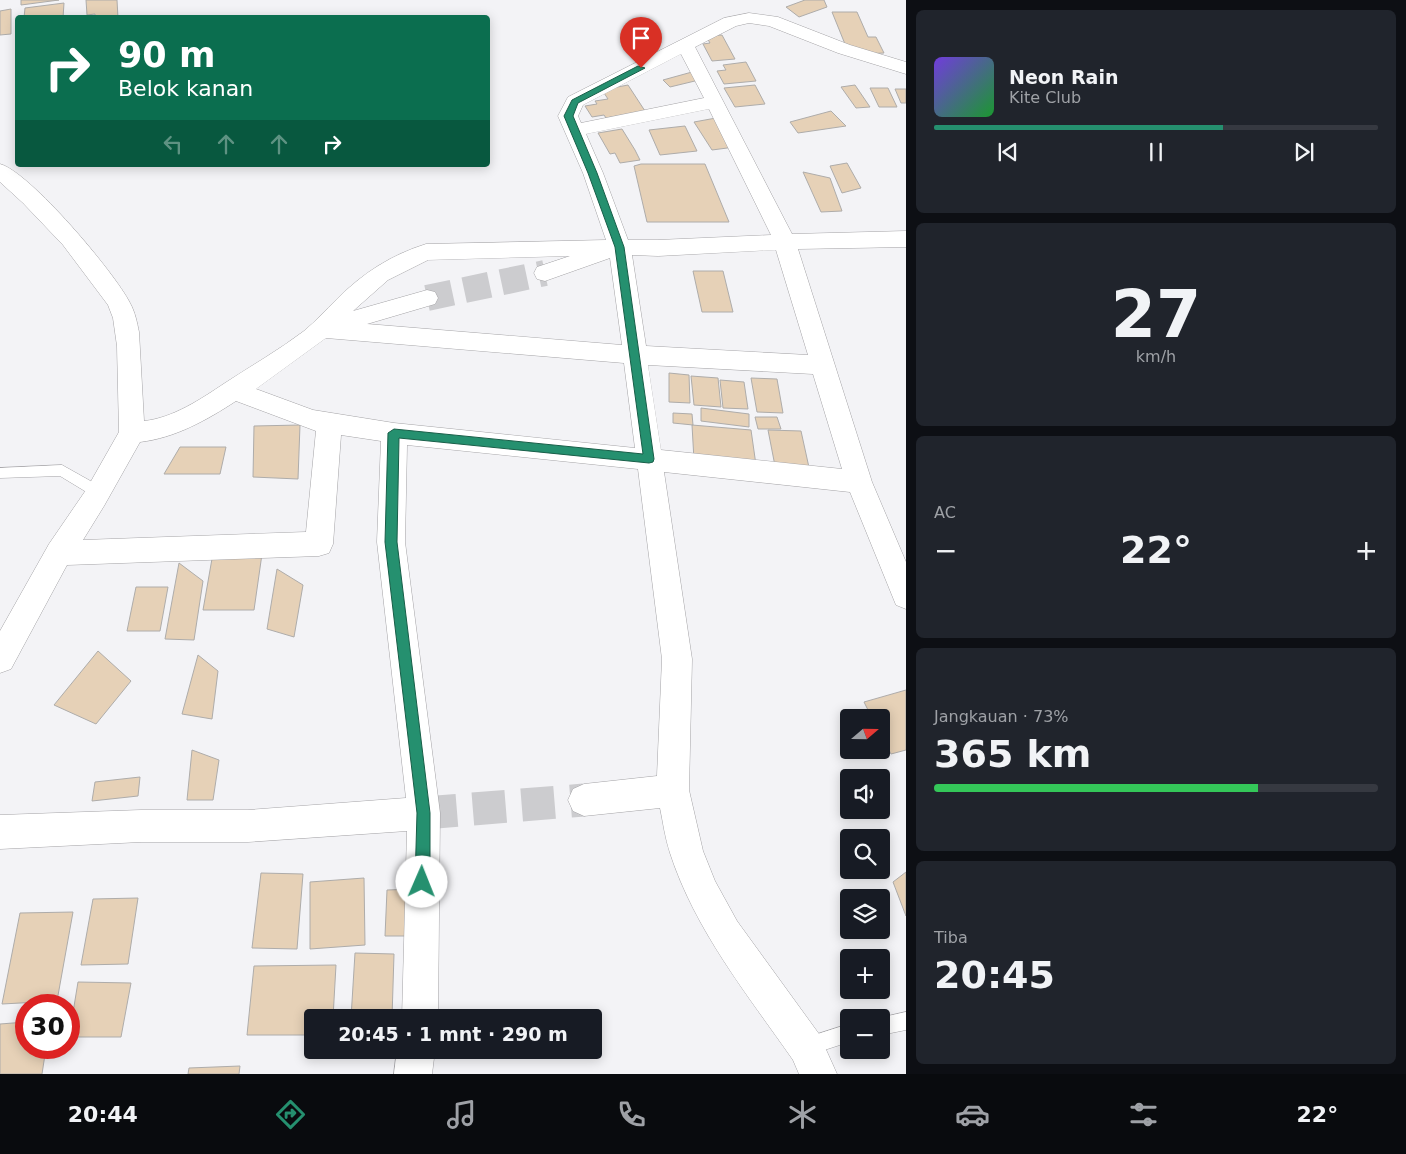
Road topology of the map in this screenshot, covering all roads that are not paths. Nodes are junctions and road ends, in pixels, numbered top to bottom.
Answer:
1 (686, 46) junction
2 (906, 68) edge
3 (715, 102) junction
4 (574, 130) junction
5 (0, 171) edge
6 (906, 239) edge
7 (785, 242) junction
8 (620, 247) junction
9 (545, 273) tunnel mouth
10 (427, 298) tunnel mouth
11 (321, 328) junction
12 (635, 355) junction
13 (822, 365) junction
14 (233, 390) junction
15 (329, 423) junction
16 (132, 432) junction
17 (394, 433) junction
18 (649, 459) junction
19 (0, 473) edge
20 (859, 482) junction
21 (85, 484) junction
22 (58, 553) junction
23 (906, 596) edge
24 (0, 659) edge
25 (674, 790) junction
26 (584, 800) tunnel mouth
27 (424, 813) junction
28 (0, 832) edge
29 (420, 1009) edge
30 (906, 1021) edge
31 (890, 1024) edge
32 (840, 1036) edge
33 (806, 1046) junction
34 (415, 1059) edge
35 (413, 1074) edge
36 (818, 1074) edge

1 - 2 street
1 - 3 street
1 - 4 street
3 - 4 street
3 - 7 street
4 - 8 street
5 - 16 street
6 - 7 street
7 - 8 street
7 - 13 street
8 - 9 street
8 - 11 street
8 - 12 street
10 - 11 street
11 - 12 street
11 - 14 street
12 - 13 street
12 - 18 street
13 - 20 street
14 - 15 street
14 - 16 street
15 - 17 street
15 - 22 street
16 - 21 street
17 - 18 street
17 - 27 street
18 - 20 street
18 - 25 street
19 - 21 lane
20 - 23 street
21 - 22 street
22 - 24 street
25 - 26 street
25 - 33 street
27 - 28 street
27 - 29 street
30 - 31 lane
32 - 33 lane
33 - 36 street
34 - 35 street

